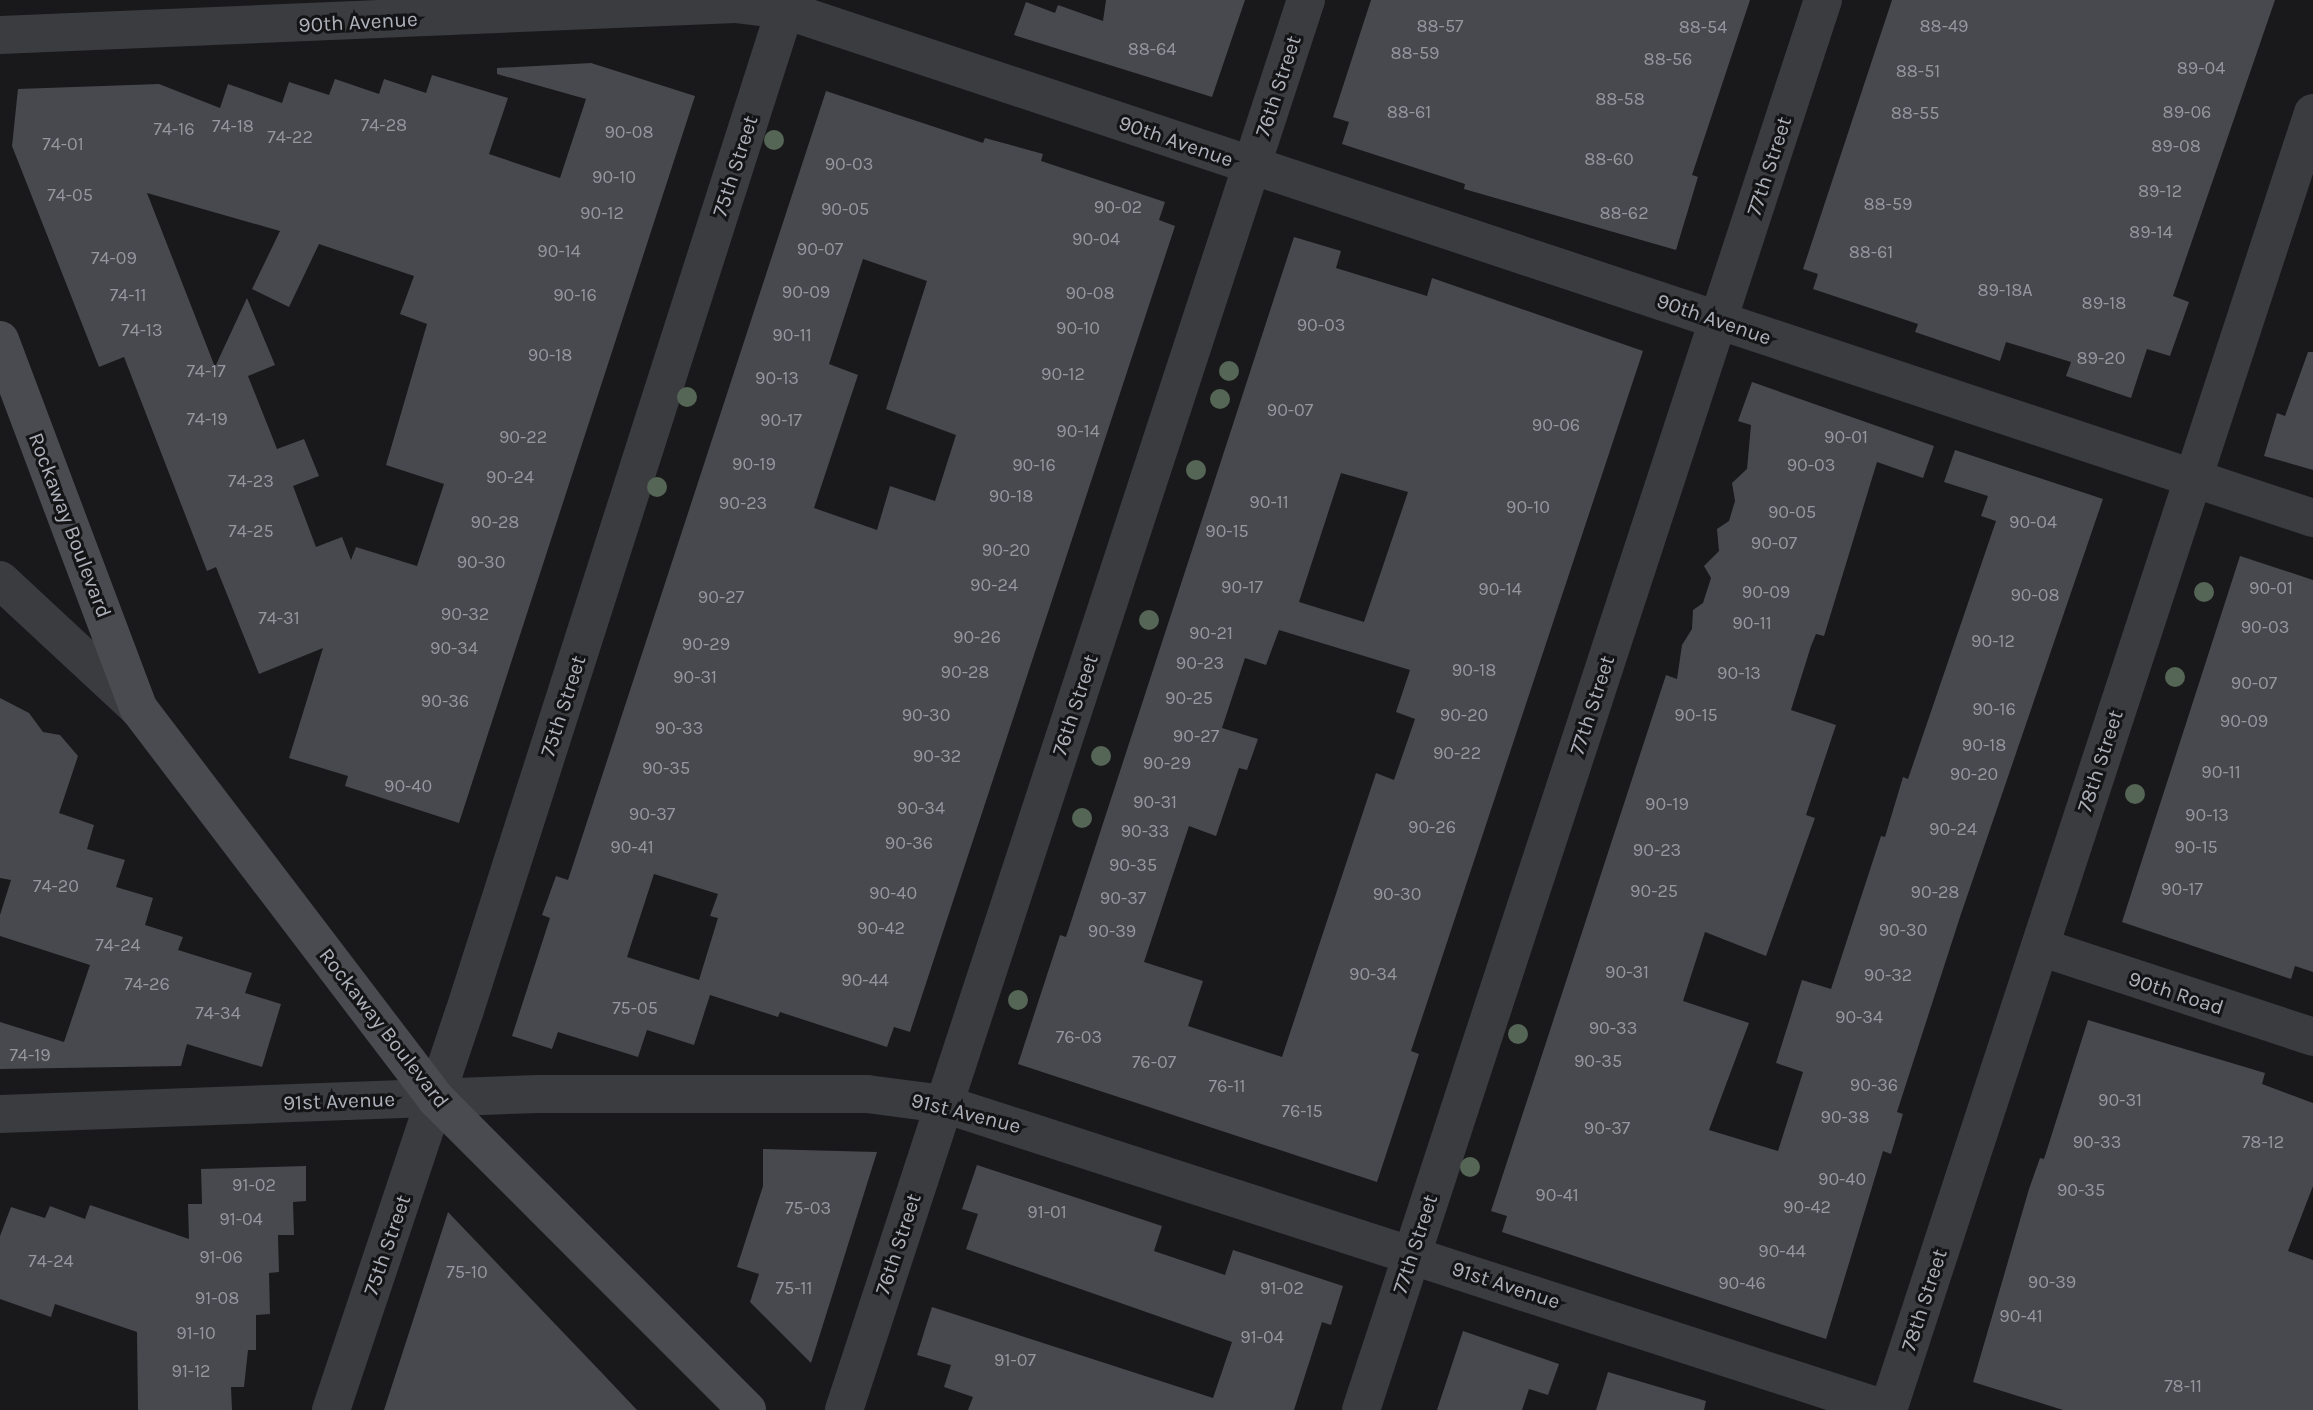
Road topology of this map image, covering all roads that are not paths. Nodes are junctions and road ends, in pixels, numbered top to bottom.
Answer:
1 (1306, 0) edge
2 (1823, 0) edge
3 (787, 5) edge
4 (325, 12) edge
5 (0, 35) edge
6 (2313, 113) edge
7 (1251, 167) junction
8 (1718, 320) junction
9 (0, 340) edge
10 (2193, 478) junction
11 (2313, 518) edge
12 (0, 579) edge
13 (139, 709) junction
14 (2040, 947) junction
15 (2313, 1037) edge
16 (436, 1099) junction
17 (944, 1104) junction
18 (0, 1114) edge
19 (1411, 1254) junction
20 (331, 1410) edge
21 (747, 1410) edge
22 (844, 1410) edge
23 (1361, 1410) edge
24 (1888, 1410) edge

1 - 7 street, 76th Street
2 - 8 street, 77th Street
3 - 4 street, 90th Avenue
3 - 7 street, 90th Avenue
3 - 16 street, 75th Street
4 - 5 street, 90th Avenue
6 - 10 street, 78th Street
7 - 8 street, 90th Avenue
7 - 17 street, 76th Street
8 - 10 street, 90th Avenue
8 - 19 street, 77th Street
9 - 13 main road, Rockaway Boulevard
10 - 11 street, 90th Avenue
10 - 14 street, 78th Street
12 - 13 street, Rockaway Boulevard
13 - 16 main road, Rockaway Boulevard
14 - 15 street, 90th Road
14 - 24 street, 78th Street
16 - 17 street, 91st Avenue
16 - 18 street, 91st Avenue
16 - 20 street, 75th Street
16 - 21 main road, Rockaway Boulevard
17 - 19 street, 91st Avenue
17 - 22 street, 76th Street
19 - 23 street, 77th Street
19 - 24 street, 91st Avenue

